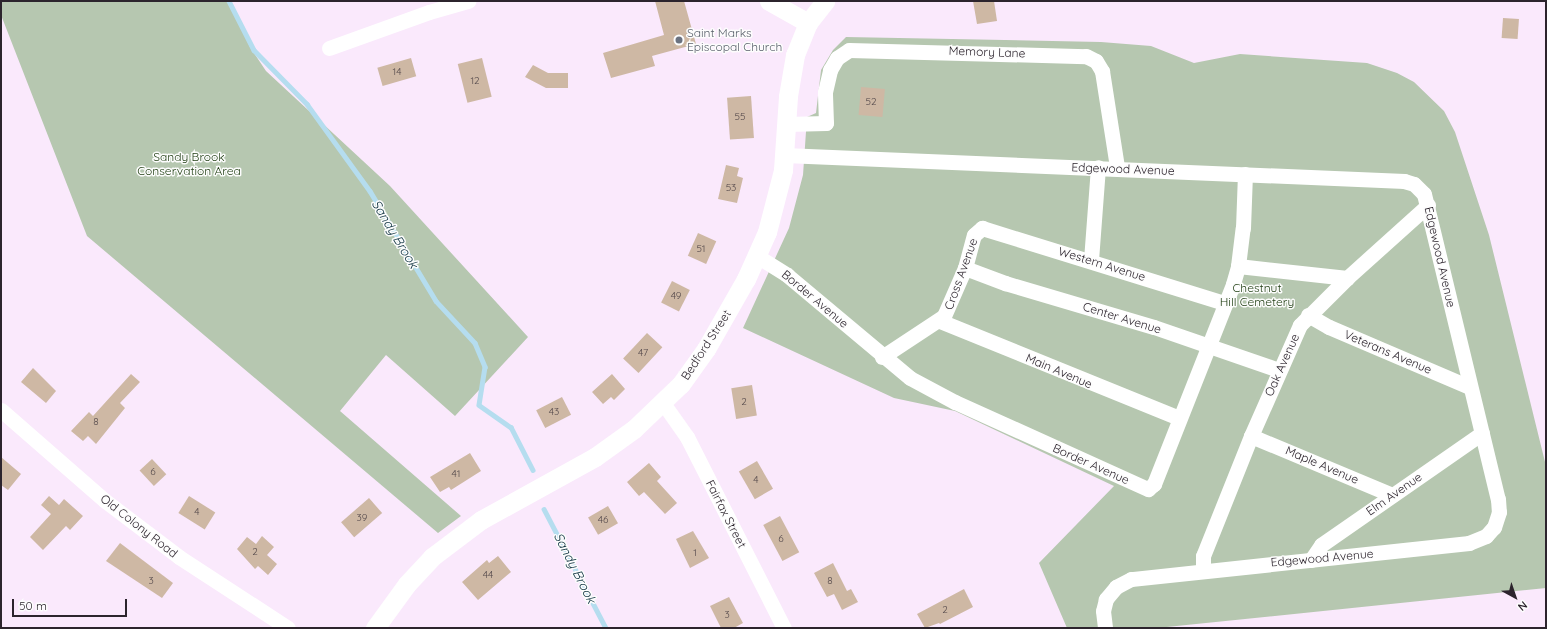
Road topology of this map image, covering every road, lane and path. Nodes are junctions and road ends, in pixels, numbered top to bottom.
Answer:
1 (468, 1) edge
2 (769, 1) edge
3 (825, 1) edge
4 (428, 6) edge
5 (808, 23) junction
6 (329, 48) dead end
7 (786, 124) junction
8 (784, 155) junction
9 (1098, 167) junction
10 (1117, 168) junction
11 (1245, 174) junction
12 (1428, 205) junction
13 (979, 229) joint
14 (757, 256) junction
15 (1091, 260) junction
16 (1238, 266) junction
17 (965, 268) junction
18 (1347, 278) junction
19 (1226, 303) junction
20 (1308, 315) junction
21 (940, 321) junction
22 (1209, 346) junction
23 (882, 357) junction
24 (1279, 370) junction
25 (1470, 387) junction
26 (663, 403) junction
27 (1, 410) edge
28 (1179, 418) junction
29 (1482, 433) junction
30 (1251, 436) junction
31 (1392, 495) junction
32 (1311, 560) junction
33 (1203, 570) junction
34 (288, 628) edge
35 (375, 628) edge
36 (784, 628) edge
37 (1105, 628) edge

1 - 4 street
2 - 5 main road
3 - 5 main road, Bedford Street
4 - 6 street
5 - 7 main road, Bedford Street
7 - 8 main road, Bedford Street
7 - 10 street, Memory Lane
8 - 9 street, Edgewood Avenue
8 - 14 main road, Bedford Street
9 - 10 street, Edgewood Avenue
9 - 15 street
10 - 11 street, Edgewood Avenue
11 - 12 street, Edgewood Avenue
11 - 16 street, Border Avenue
12 - 18 street, Oak Avenue
12 - 25 street, Edgewood Avenue
13 - 15 street, Western Avenue
13 - 17 street, Cross Avenue
14 - 23 street, Border Avenue
14 - 26 main road, Bedford Street
15 - 19 street, Western Avenue
16 - 18 street
16 - 19 street, Border Avenue
17 - 21 street, Cross Avenue
17 - 22 street, Center Avenue
18 - 20 street, Oak Avenue
19 - 22 street, Border Avenue
20 - 24 street, Oak Avenue
20 - 25 street, Veterans Avenue
21 - 23 street, Cross Avenue
21 - 28 street, Main Avenue
22 - 24 street, Center Avenue
22 - 28 street, Border Avenue
23 - 28 street, Border Avenue
24 - 30 street, Oak Avenue
25 - 29 street, Edgewood Avenue
26 - 35 main road, Bedford Street
26 - 36 street, Fairfax Street
27 - 34 street, Old Colony Road
29 - 31 street, Elm Avenue
29 - 32 street, Edgewood Avenue
30 - 31 street, Maple Avenue
30 - 33 street, Oak Avenue
31 - 32 street, Elm Avenue
32 - 33 street, Edgewood Avenue
33 - 37 street, Edgewood Avenue

